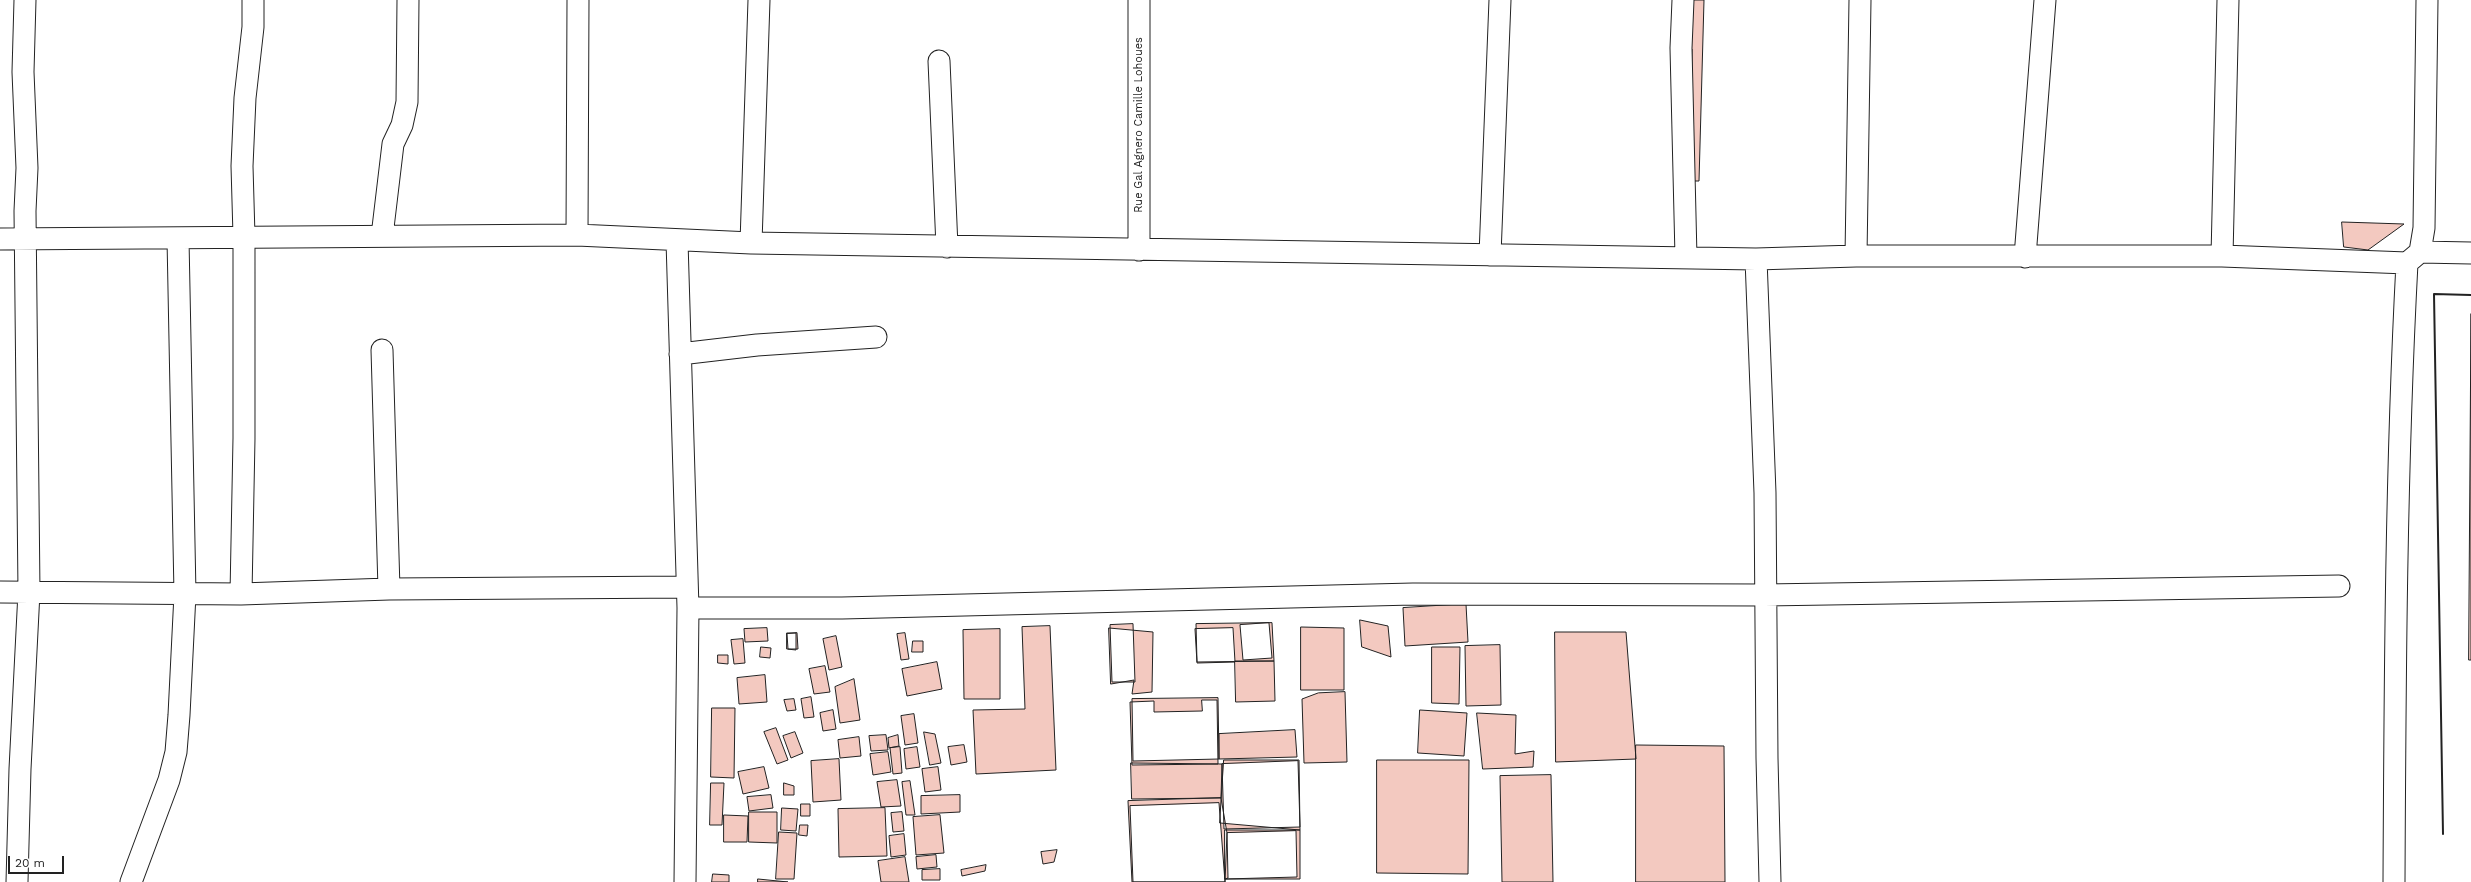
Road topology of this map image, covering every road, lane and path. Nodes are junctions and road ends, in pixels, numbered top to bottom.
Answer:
1 (25, 0) edge
2 (253, 0) edge
3 (408, 0) edge
4 (578, 0) edge
5 (759, 0) edge
6 (1139, 0) edge
7 (1500, 0) edge
8 (1683, 0) edge
9 (1860, 0) edge
10 (2045, 0) edge
11 (2228, 0) edge
12 (2427, 0) edge
13 (939, 62) dead end
14 (578, 235) junction
15 (244, 236) junction
16 (382, 236) junction
17 (0, 239) edge
18 (178, 239) junction
19 (26, 240) junction
20 (677, 241) junction
21 (751, 242) junction
22 (947, 246) junction
23 (1139, 250) junction
24 (2471, 253) edge
25 (1490, 255) junction
26 (1856, 256) junction
27 (2222, 256) junction
28 (2025, 257) junction
29 (2414, 257) junction
30 (1686, 258) junction
31 (1756, 259) junction
32 (876, 337) dead end
33 (382, 350) dead end
34 (680, 354) junction
35 (2339, 586) dead end
36 (687, 587) junction
37 (389, 589) junction
38 (0, 592) edge
39 (30, 592) junction
40 (185, 594) junction
41 (241, 594) junction
42 (1765, 595) junction
43 (688, 608) junction
44 (17, 882) edge
45 (132, 882) edge
46 (685, 882) edge
47 (1770, 882) edge
48 (2394, 882) edge

1 - 19 street
2 - 15 street
3 - 16 street
4 - 14 street
5 - 21 street
6 - 23 street, Rue Gal Agnero Camille Lohoues
7 - 25 street
8 - 30 street
9 - 26 street
10 - 28 street
11 - 27 street
12 - 29 street
13 - 22 street
14 - 16 street
14 - 20 street
15 - 16 street
15 - 18 street
15 - 41 street
17 - 19 street
18 - 19 street
18 - 40 street
19 - 39 street
20 - 21 street
20 - 34 street
21 - 22 street
22 - 23 street
23 - 25 street
24 - 29 street
25 - 30 street
26 - 28 street
26 - 31 street
27 - 28 street
27 - 29 street
29 - 48 street
30 - 31 street
31 - 42 street
32 - 34 street
33 - 37 street
34 - 36 street
35 - 42 street
36 - 37 street
36 - 43 street
37 - 41 street
38 - 39 street
39 - 40 street
39 - 44 street
40 - 41 street
40 - 45 street
42 - 43 street
42 - 47 street
43 - 46 street

